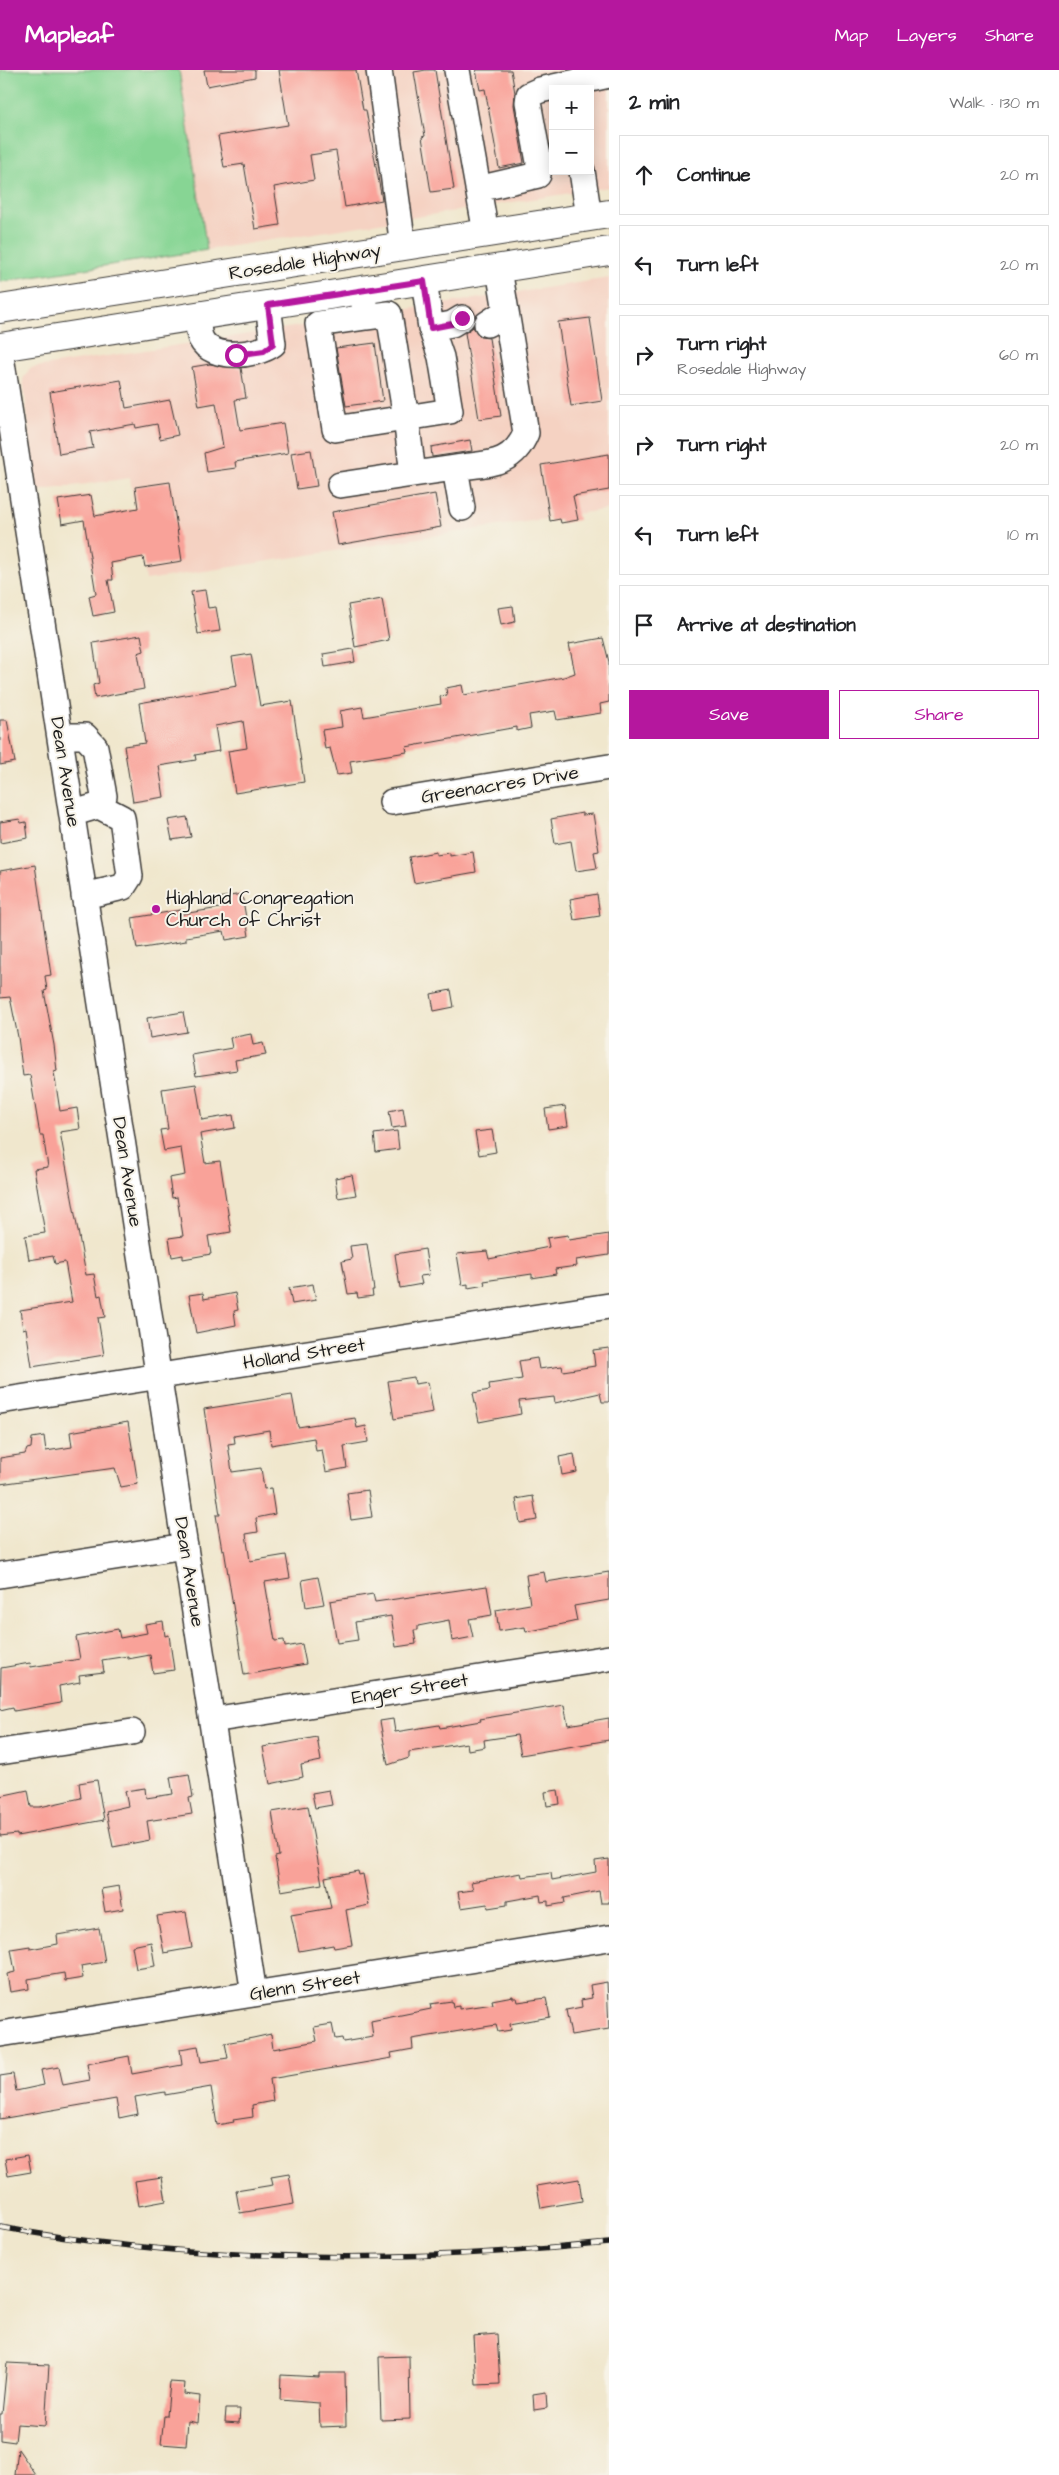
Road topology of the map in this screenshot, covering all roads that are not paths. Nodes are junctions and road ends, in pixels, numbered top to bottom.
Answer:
1 (379, 70) edge
2 (457, 70) edge
3 (609, 75) edge
4 (568, 81) edge
5 (584, 175) edge
6 (478, 189) junction
7 (599, 215) edge
8 (486, 233) junction
9 (403, 246) junction
10 (609, 251) edge
11 (270, 267) junction
12 (498, 269) junction
13 (424, 281) junction
14 (362, 291) junction
15 (313, 298) junction
16 (268, 305) junction
17 (0, 309) edge
18 (197, 316) junction
19 (366, 317) junction
20 (474, 320) junction
21 (318, 324) junction
22 (0, 347) edge
23 (406, 418) junction
24 (7, 443) edge
25 (455, 468) junction
26 (413, 474) junction
27 (340, 485) dead end
28 (462, 508) dead end
29 (60, 736) junction
30 (609, 767) edge
31 (392, 802) dead end
32 (99, 806) junction
33 (72, 812) junction
34 (84, 896) junction
35 (609, 1306) edge
36 (159, 1376) junction
37 (0, 1401) edge
38 (185, 1546) junction
39 (0, 1575) edge
40 (609, 1658) edge
41 (212, 1720) junction
42 (132, 1732) dead end
43 (0, 1752) edge
44 (609, 1938) edge
45 (254, 1994) junction
46 (0, 2034) edge

1 - 9 street
2 - 6 street
3 - 4 street
4 - 6 street
5 - 7 street
6 - 8 street
7 - 8 main road, Rosedale Highway
8 - 9 main road, Rosedale Highway
9 - 11 main road, Rosedale Highway
10 - 12 main road, Rosedale Highway
11 - 17 main road, Rosedale Highway
11 - 22 main road
12 - 13 main road, Rosedale Highway
12 - 20 street
13 - 14 main road, Rosedale Highway
13 - 20 street
14 - 15 main road, Rosedale Highway
14 - 19 street
15 - 16 main road, Rosedale Highway
15 - 21 street
16 - 18 main road, Rosedale Highway
16 - 18 street
18 - 22 main road, Rosedale Highway
19 - 21 street
19 - 23 street
20 - 23 street
20 - 25 street
21 - 23 street
22 - 24 street, Dean Avenue
23 - 26 street
24 - 29 street, Dean Avenue
25 - 26 street
25 - 28 street
26 - 27 street
29 - 32 street
29 - 33 street, Dean Avenue
30 - 31 street, Greenacres Drive
32 - 33 street
32 - 34 street
33 - 34 street, Dean Avenue
34 - 36 street, Dean Avenue
35 - 36 street, Holland Street
36 - 37 street, Holland Street
36 - 38 street, Dean Avenue
38 - 39 street
38 - 41 street, Dean Avenue
40 - 41 street, Enger Street
41 - 45 street, Dean Avenue
42 - 43 street
44 - 45 street, Glenn Street
45 - 46 street, Glenn Street

